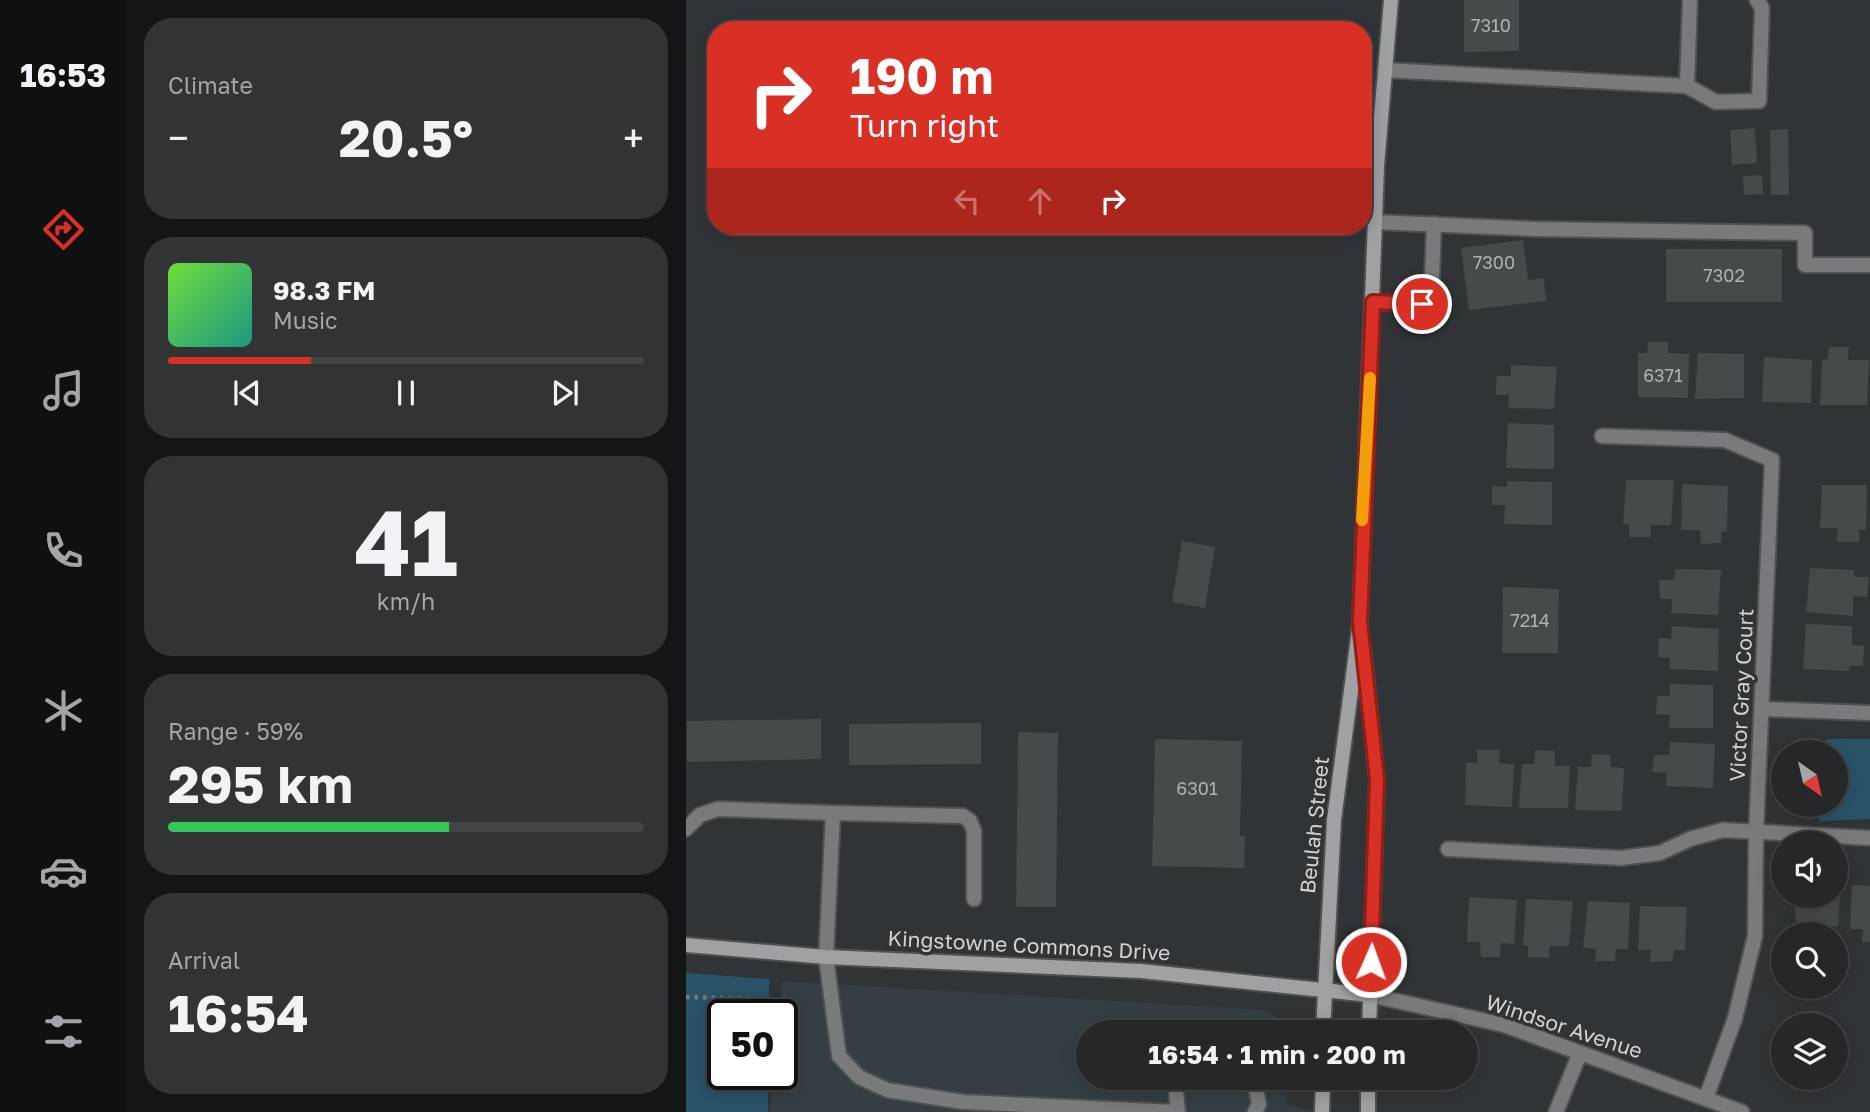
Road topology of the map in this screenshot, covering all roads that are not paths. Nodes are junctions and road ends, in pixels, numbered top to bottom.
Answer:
1 (1391, 0) edge
2 (1690, 0) edge
3 (1757, 0) edge
4 (1385, 70) junction
5 (1687, 86) junction
6 (1375, 222) junction
7 (1434, 224) junction
8 (1870, 265) edge
9 (1373, 302) junction
10 (1602, 436) dead end
11 (1360, 622) junction
12 (1763, 709) junction
13 (1870, 713) edge
14 (833, 813) junction
15 (686, 829) edge
16 (1756, 834) junction
17 (1870, 838) edge
18 (1448, 849) dead end
19 (974, 899) dead end
20 (686, 945) edge
21 (826, 957) junction
22 (1323, 988) junction
23 (1370, 995) junction
24 (1323, 1020) edge
25 (1369, 1020) edge
26 (1580, 1053) junction
27 (1176, 1090) edge
28 (1256, 1090) edge
29 (1323, 1090) edge
30 (1368, 1090) edge
31 (1706, 1098) junction
32 (1177, 1112) edge
33 (1255, 1112) edge
34 (1322, 1112) edge
35 (1368, 1112) edge
36 (1556, 1112) edge
37 (1742, 1112) edge

1 - 4 main road, Beulah Street
2 - 5 street
3 - 5 street
4 - 5 street
4 - 6 main road, Beulah Street
6 - 7 street
6 - 9 main road, Beulah Street
7 - 8 street
7 - 9 street
9 - 11 main road, Beulah Street
10 - 12 street, Victor Gray Court
11 - 22 main road, Beulah Street
11 - 23 main road, Beulah Street
12 - 13 street
12 - 16 street, Victor Gray Court
14 - 15 street
14 - 19 street
14 - 21 street
16 - 17 street
16 - 18 street
16 - 31 street, Victor Gray Court
20 - 21 main road, Kingstowne Commons Drive
21 - 22 main road, Kingstowne Commons Drive
21 - 32 street
22 - 23 main road, Kingstowne Commons Drive
22 - 24 main road, Beulah Street
23 - 25 main road, Beulah Street
23 - 26 street, Windsor Avenue
26 - 31 street, Windsor Avenue
26 - 36 street
27 - 32 street
28 - 33 street
29 - 34 main road
30 - 35 main road
31 - 37 street, Windsor Avenue

